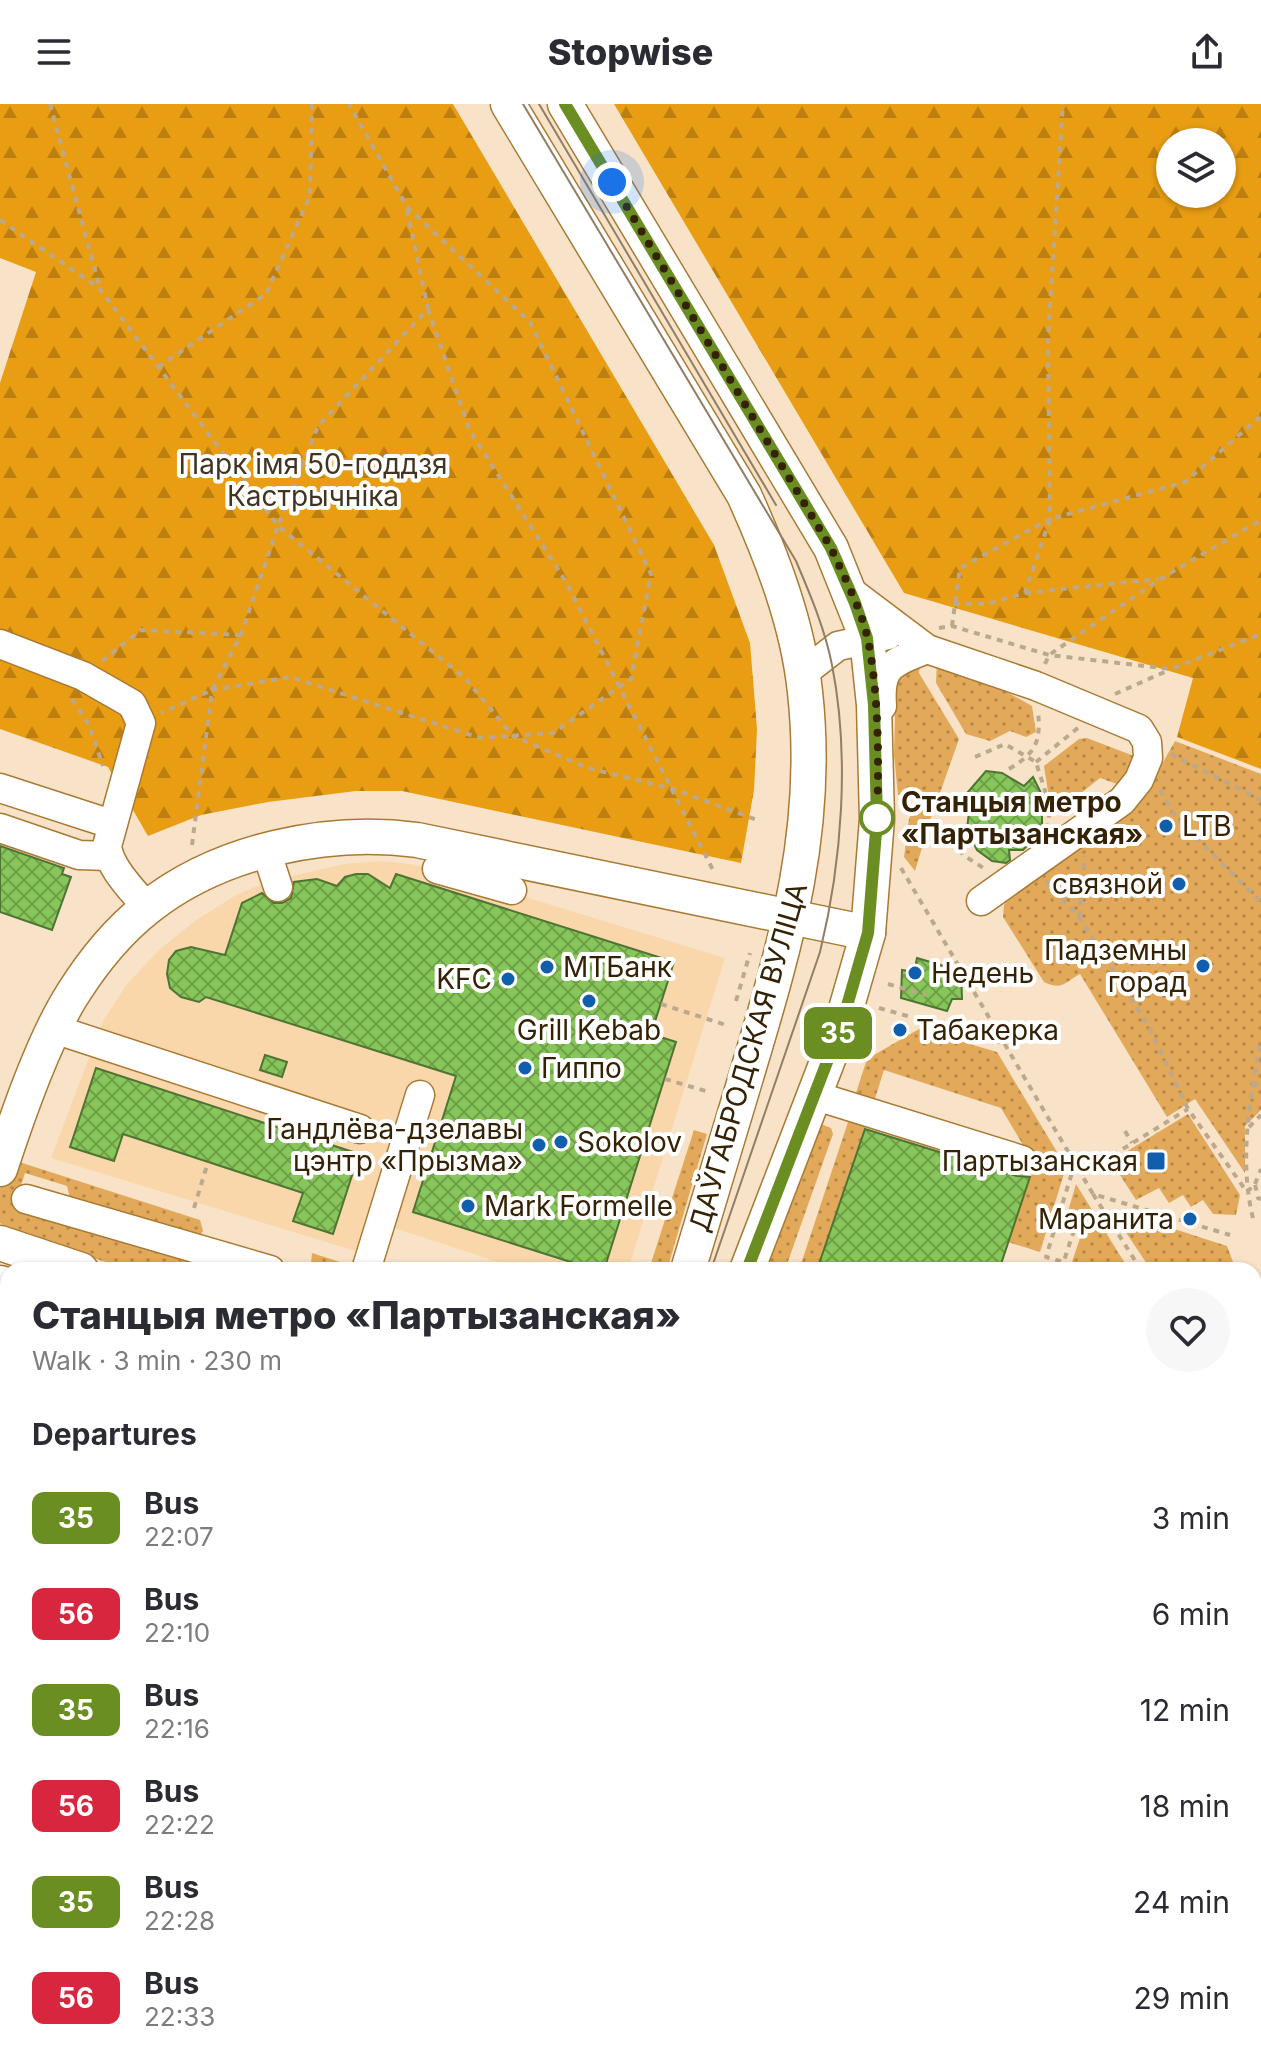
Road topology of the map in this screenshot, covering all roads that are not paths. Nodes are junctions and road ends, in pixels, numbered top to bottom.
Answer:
1 (508, 104) edge
2 (565, 104) edge
3 (850, 591) junction
4 (867, 638) junction
5 (921, 638) junction
6 (0, 644) edge
7 (802, 674) junction
8 (876, 739) junction
9 (0, 788) edge
10 (111, 824) junction
11 (0, 828) edge
12 (266, 850) junction
13 (108, 856) junction
14 (438, 867) junction
15 (278, 887) dead end
16 (512, 890) dead end
17 (981, 901) dead end
18 (147, 908) junction
19 (792, 918) junction
20 (868, 933) junction
21 (54, 1029) junction
22 (420, 1095) dead end
23 (816, 1096) junction
24 (360, 1129) dead end
25 (1022, 1160) dead end
26 (0, 1168) edge
27 (26, 1199) dead end
28 (0, 1243) edge
29 (57, 1262) edge
30 (243, 1262) edge
31 (368, 1262) edge
32 (690, 1262) edge
33 (750, 1262) edge

1 - 7 main road, ДАЎГАБРОДСКАЯ ВУЛІЦА
2 - 3 main road
3 - 4 main road
3 - 5 lane
4 - 5 lane
4 - 7 lane
4 - 8 main road
5 - 8 lane
5 - 17 lane
6 - 10 lane
7 - 19 main road, ДАЎГАБРОДСКАЯ ВУЛІЦА
8 - 20 main road
9 - 10 lane
10 - 13 lane
11 - 13 lane
12 - 14 main road
12 - 15 lane
12 - 18 main road
13 - 18 lane
14 - 16 lane
14 - 19 main road
18 - 21 main road
19 - 20 main road
19 - 32 main road, ДАЎГАБРОДСКАЯ ВУЛІЦА
20 - 23 main road
21 - 24 lane
21 - 26 main road
22 - 31 lane
23 - 25 lane
23 - 33 main road
27 - 30 lane
28 - 29 main road

